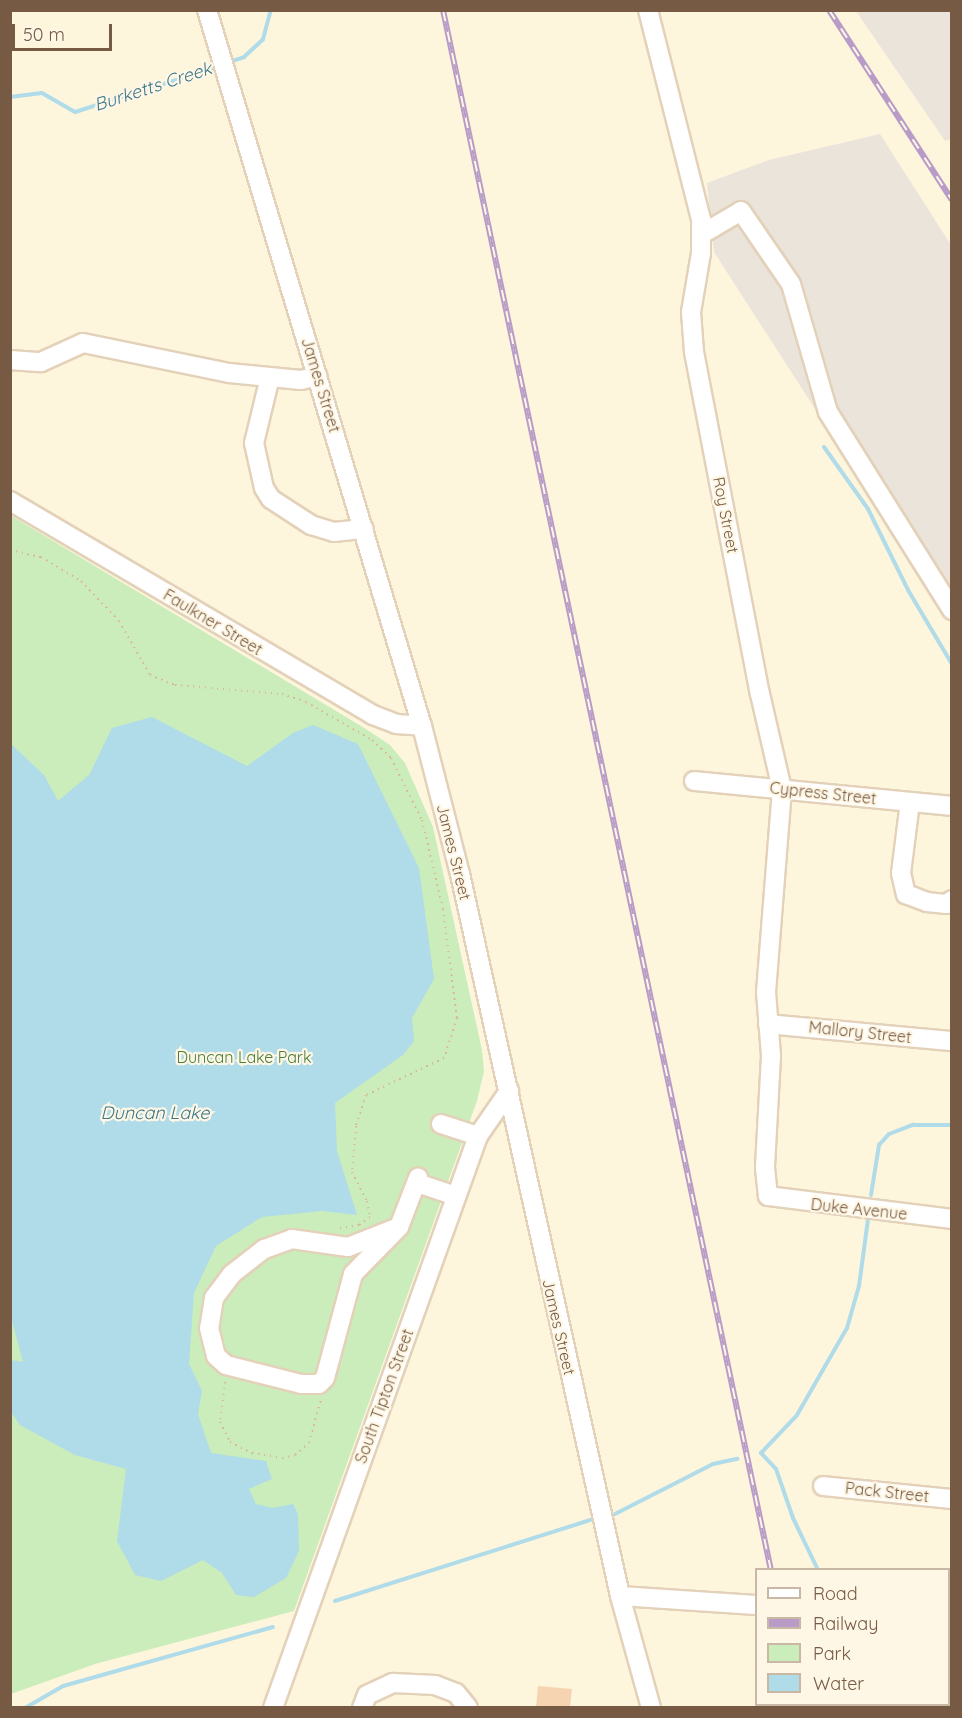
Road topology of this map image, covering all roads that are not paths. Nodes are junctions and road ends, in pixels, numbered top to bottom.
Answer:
1 (207, 10) edge
2 (648, 10) edge
3 (702, 234) junction
4 (10, 360) edge
5 (318, 376) junction
6 (270, 377) junction
7 (10, 501) edge
8 (364, 529) junction
9 (951, 610) edge
10 (422, 726) junction
11 (694, 781) dead end
12 (782, 789) junction
13 (910, 802) junction
14 (951, 806) edge
15 (951, 900) edge
16 (768, 1024) junction
17 (951, 1041) edge
18 (509, 1091) junction
19 (441, 1124) dead end
20 (478, 1136) junction
21 (456, 1196) junction
22 (768, 1196) joint
23 (951, 1218) edge
24 (399, 1227) junction
25 (348, 1247) junction
26 (358, 1267) junction
27 (823, 1486) dead end
28 (951, 1498) edge
29 (620, 1596) junction
30 (755, 1605) edge
31 (273, 1707) edge
32 (362, 1707) edge
33 (468, 1707) edge
34 (651, 1707) edge

1 - 5 street, James Street
2 - 3 street, Roy Street
3 - 9 street
3 - 12 street, Roy Street
4 - 6 street
5 - 6 street
5 - 8 street, James Street
6 - 8 street
7 - 10 street, Faulkner Street
8 - 10 street, James Street
10 - 18 street, James Street
11 - 12 street, Cypress Street
12 - 13 street, Cypress Street
12 - 16 street, Roy Street
13 - 14 street, Cypress Street
13 - 15 street
16 - 17 street, Mallory Street
16 - 22 street, Roy Street
18 - 20 street, South Tipton Street
18 - 29 street, James Street
19 - 20 street
20 - 21 street, South Tipton Street
21 - 24 street
21 - 31 street, South Tipton Street
22 - 23 street, Duke Avenue
24 - 25 street
24 - 26 street
25 - 26 street
25 - 26 street
27 - 28 street, Pack Street
29 - 30 street
29 - 34 street, James Street
32 - 33 street

